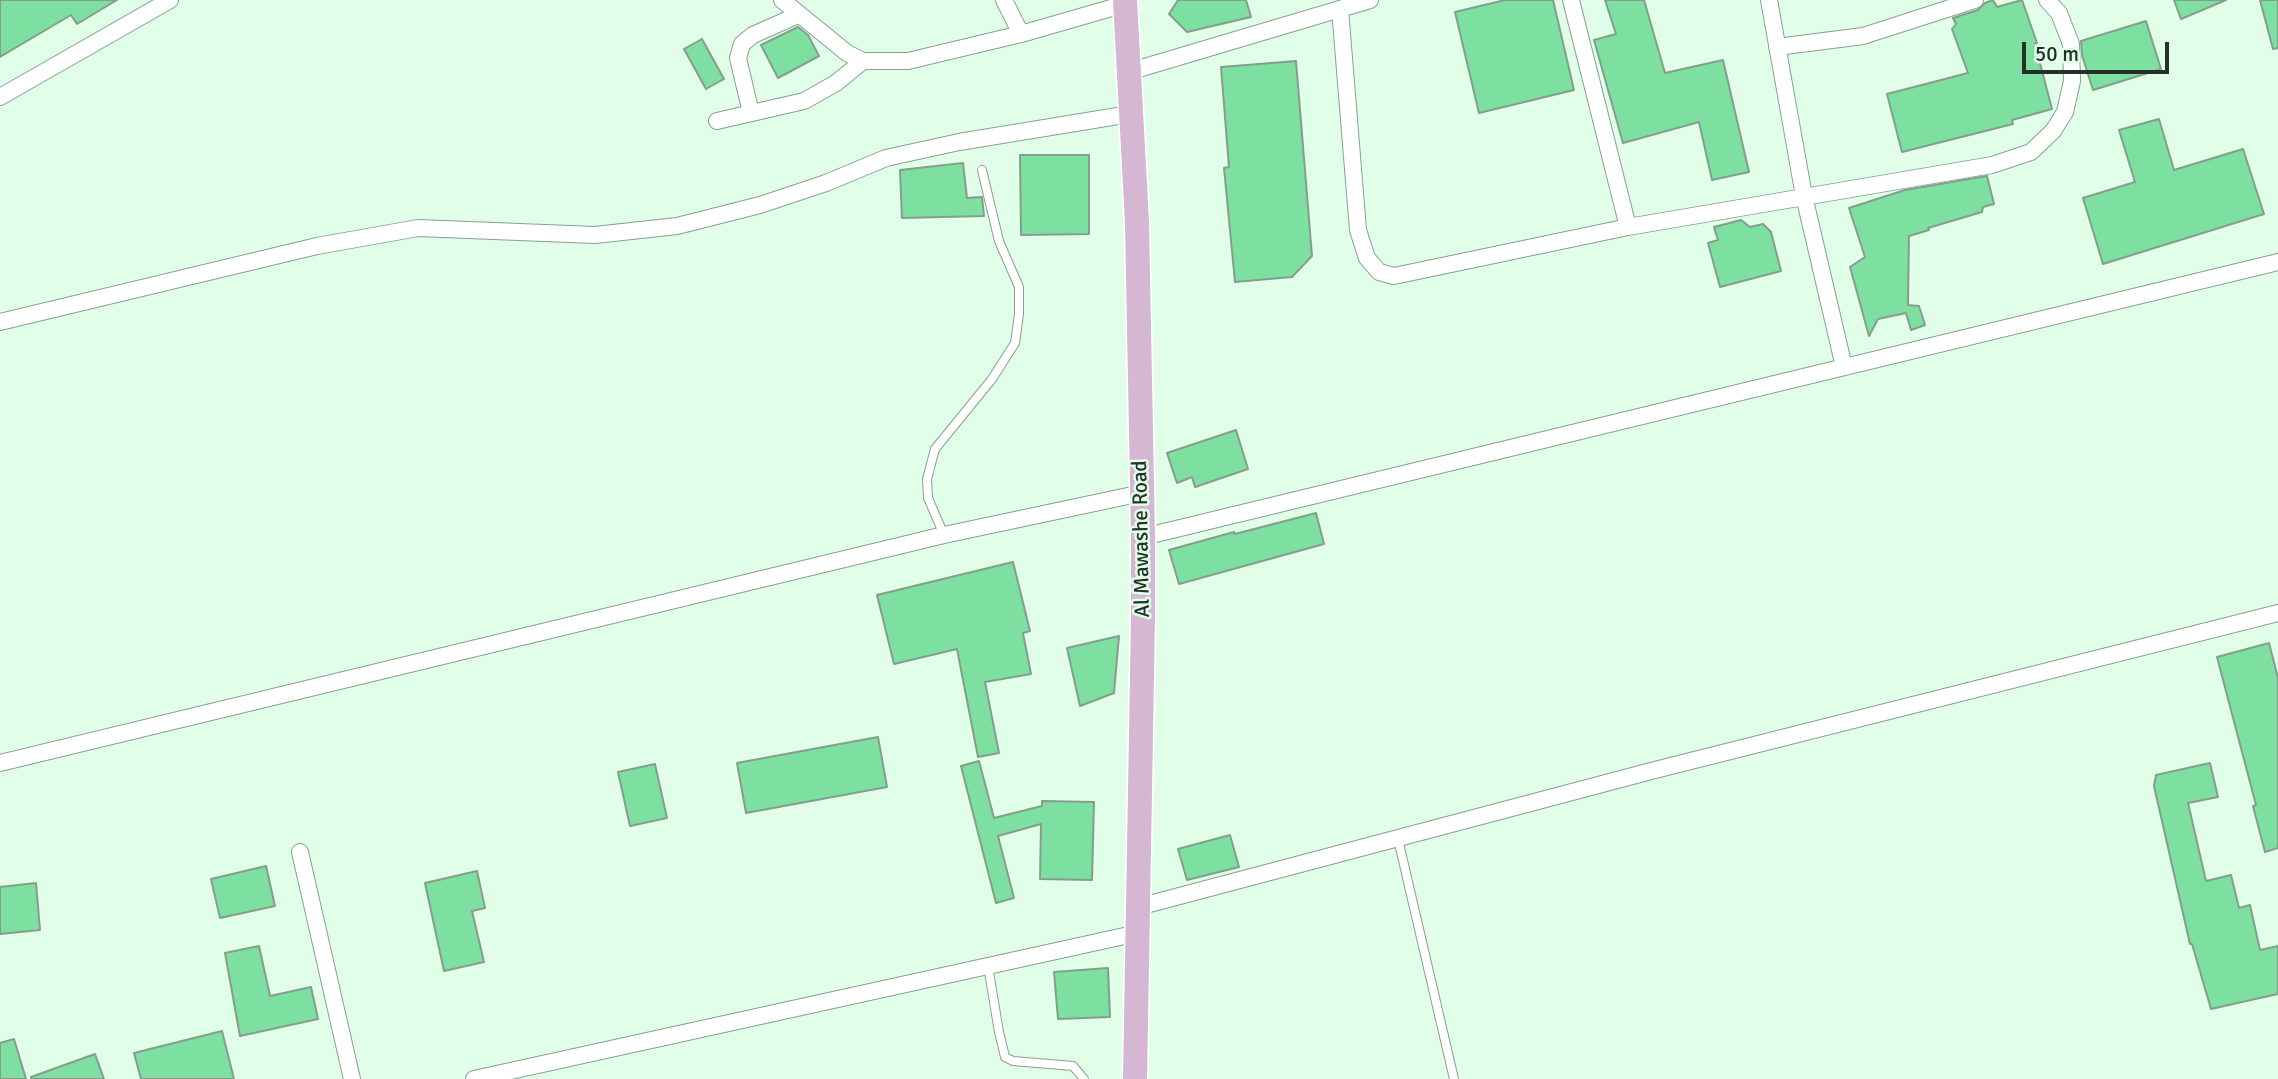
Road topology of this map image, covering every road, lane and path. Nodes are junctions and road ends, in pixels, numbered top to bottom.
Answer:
1 (170, 0) edge
2 (782, 0) edge
3 (1004, 0) edge
4 (1370, 0) edge
5 (1571, 0) edge
6 (1769, 0) edge
7 (1975, 0) edge
8 (2047, 0) edge
9 (1125, 2) edge
10 (1340, 9) junction
11 (798, 15) junction
12 (1021, 34) junction
13 (1777, 47) junction
14 (863, 61) junction
15 (1128, 72) junction
16 (0, 97) edge
17 (751, 113) junction
18 (1130, 114) junction
19 (717, 121) dead end
20 (982, 170) dead end
21 (1804, 196) junction
22 (1628, 227) junction
23 (2278, 262) edge
24 (0, 323) edge
25 (1844, 367) junction
26 (1142, 493) junction
27 (944, 535) junction
28 (1143, 537) junction
29 (2278, 613) edge
30 (0, 763) edge
31 (1398, 839) junction
32 (300, 852) dead end
33 (1138, 907) junction
34 (1138, 933) junction
35 (988, 966) junction
36 (352, 1079) edge
37 (474, 1079) edge
38 (1084, 1079) edge
39 (1135, 1079) edge
40 (1454, 1079) edge

1 - 16 street
2 - 11 street
3 - 12 street
4 - 10 street
5 - 22 street
6 - 13 street
7 - 13 street
8 - 21 street
9 - 12 street
9 - 15 main road, Al Mawashe Road
10 - 15 street
10 - 22 street
11 - 14 street
11 - 17 street
12 - 14 street
13 - 21 street
14 - 17 street
15 - 18 main road, Al Mawashe Road
17 - 19 street
18 - 24 street
18 - 26 main road, Al Mawashe Road
20 - 27 lane
21 - 22 street
21 - 25 street
23 - 25 street
25 - 28 street
26 - 27 street
26 - 28 main road, Al Mawashe Road
27 - 30 street
28 - 33 main road, Al Mawashe Road
29 - 31 street
31 - 33 street
31 - 40 lane
32 - 36 street
33 - 34 main road, Al Mawashe Road
34 - 35 street
34 - 39 main road, Al Mawashe Road
35 - 37 street
35 - 38 lane

